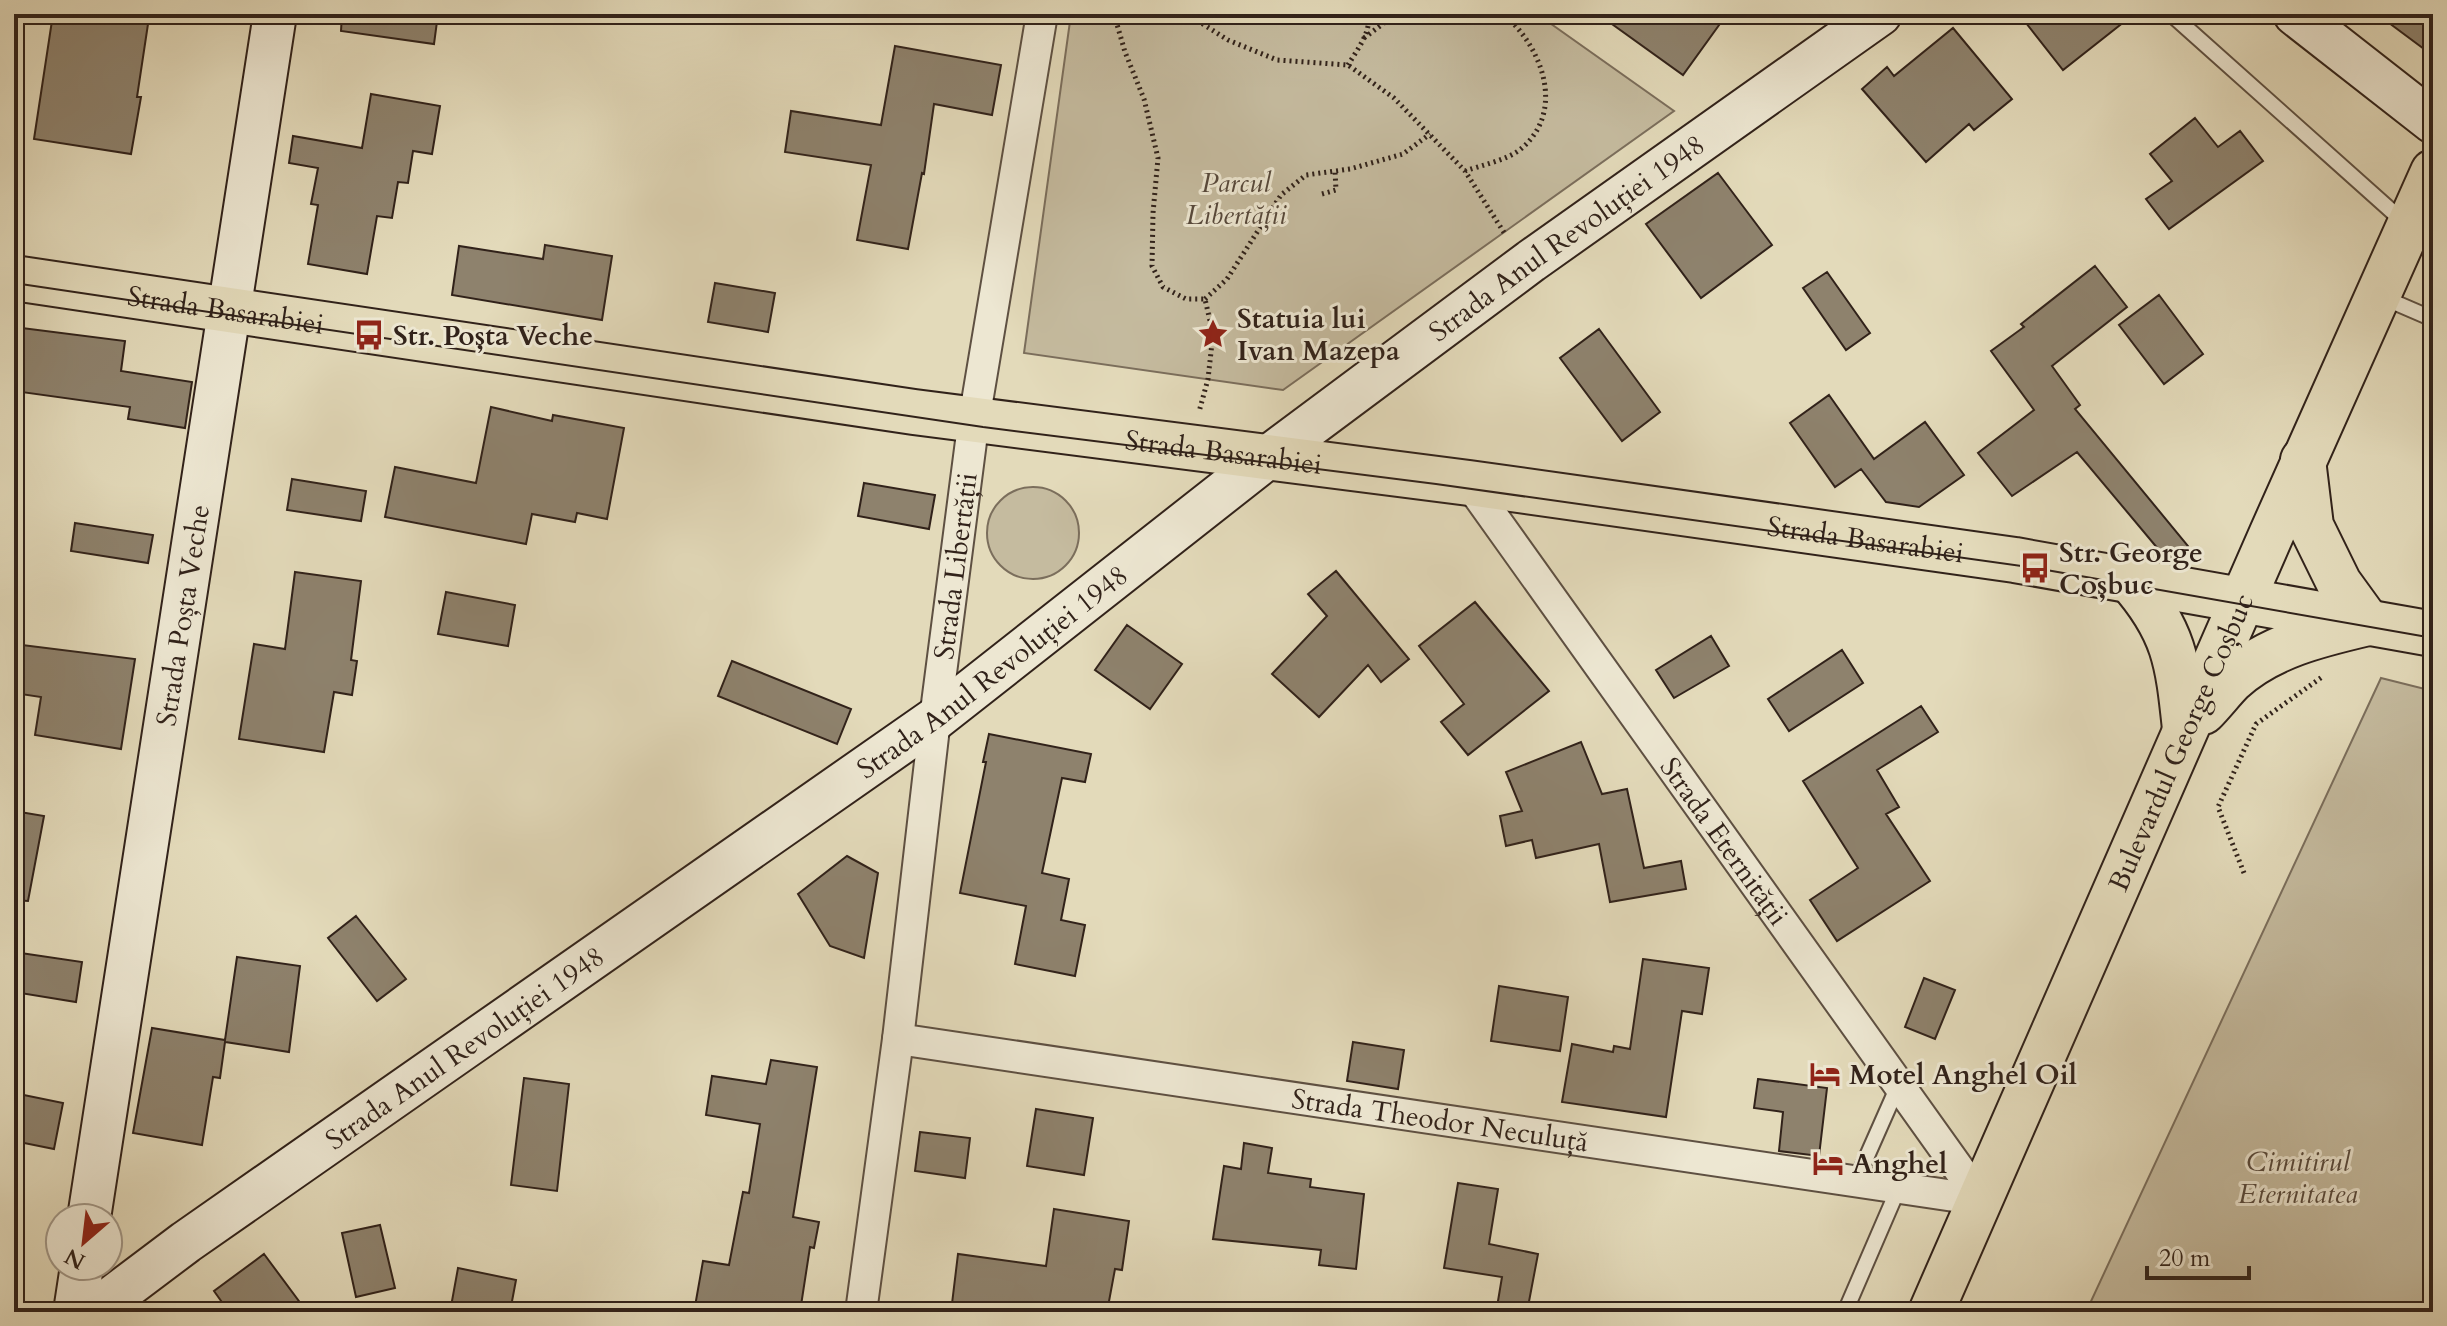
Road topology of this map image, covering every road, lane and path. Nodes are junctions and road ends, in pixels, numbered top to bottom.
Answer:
1 (275, 14) edge
2 (1042, 14) edge
3 (1114, 14) edge
4 (1187, 14) edge
5 (1368, 14) edge
6 (1396, 14) edge
7 (1503, 14) edge
8 (1880, 14) edge
9 (2171, 14) edge
10 (2295, 14) edge
11 (1363, 39) junction
12 (1348, 65) junction
13 (2433, 122) edge
14 (1430, 134) junction
15 (1335, 171) junction
16 (1465, 171) junction
17 (2433, 172) edge
18 (1322, 194) dead end
19 (2408, 226) junction
20 (1531, 261) junction
21 (14, 278) edge
22 (2378, 295) junction
23 (1205, 299) junction
24 (230, 309) junction
25 (2433, 319) edge
26 (973, 420) junction
27 (1189, 448) junction
28 (1269, 456) junction
29 (2303, 460) junction
30 (1469, 483) junction
31 (2129, 579) junction
32 (2242, 600) junction
33 (2368, 623) junction
34 (2433, 634) edge
35 (2326, 675) dead end
36 (935, 719) junction
37 (2185, 732) junction
38 (2244, 873) dead end
39 (898, 1039) junction
40 (1898, 1086) junction
41 (1856, 1181) junction
42 (1899, 1187) junction
43 (1981, 1200) junction
44 (91, 1202) edge
45 (80, 1282) edge
46 (75, 1312) edge
47 (93, 1312) edge
48 (861, 1312) edge
49 (1845, 1312) edge
50 (1931, 1312) edge

1 - 24 street, Strada Poșta Veche
2 - 26 street, Strada Libertății
3 - 23 path
4 - 12 path
5 - 11 path
6 - 11 path
7 - 16 path
8 - 20 street, Strada Anul Revoluției 1948
9 - 19 lane
10 - 13 street
11 - 12 path
12 - 14 path
14 - 15 path
14 - 16 path
15 - 18 path
15 - 23 path
16 - 20 path
17 - 19 main road, Bulevardul George Coșbuc
19 - 22 main road, Bulevardul George Coșbuc
20 - 28 street, Strada Anul Revoluției 1948
21 - 24 main road, Strada Basarabiei
22 - 25 lane
22 - 29 main road, Bulevardul George Coșbuc
23 - 27 path
24 - 26 main road, Strada Basarabiei
24 - 44 street, Strada Poșta Veche
26 - 27 main road, Strada Basarabiei
26 - 36 street, Strada Libertății
27 - 28 main road, Strada Basarabiei
28 - 30 main road, Strada Basarabiei
28 - 36 street, Strada Anul Revoluției 1948
29 - 32 main road, Bulevardul George Coșbuc
29 - 33 main road
30 - 31 main road, Strada Basarabiei
30 - 40 street, Strada Eternității
31 - 32 main road, Strada Basarabiei
31 - 37 main road
32 - 33 main road, Strada Basarabiei
32 - 37 main road, Bulevardul George Coșbuc
33 - 34 main road, Strada Basarabiei
33 - 37 main road
35 - 38 path
36 - 39 street, Strada Libertății
36 - 47 street, Strada Anul Revoluției 1948
37 - 43 main road, Bulevardul George Coșbuc
39 - 41 street, Strada Theodor Neculuță
39 - 48 street, Strada Libertății
40 - 41 lane
40 - 43 street, Strada Eternității
41 - 42 street, Strada Theodor Neculuță
42 - 43 street, Strada Theodor Neculuță
42 - 49 lane
43 - 50 main road, Bulevardul George Coșbuc
45 - 46 street

